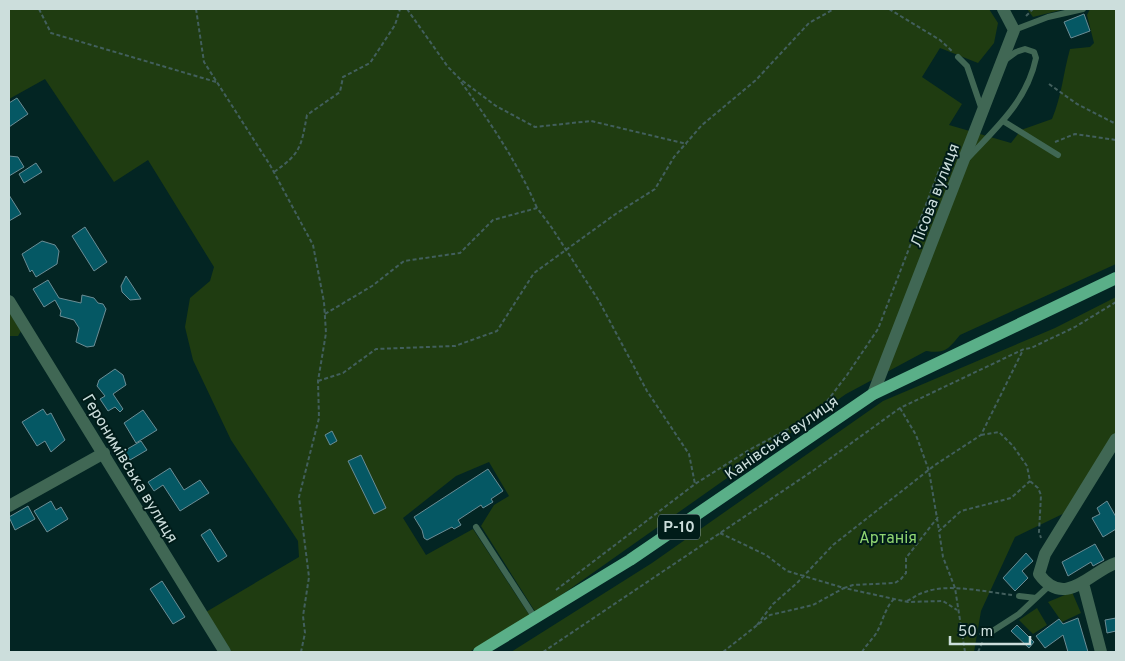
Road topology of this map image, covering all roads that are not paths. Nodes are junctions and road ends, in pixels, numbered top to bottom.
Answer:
1 (1003, 9) edge
2 (1083, 9) edge
3 (1014, 30) junction
4 (958, 57) road end
5 (1002, 63) junction
6 (983, 111) junction
7 (1002, 121) junction
8 (1058, 155) dead end
9 (965, 160) junction
10 (1116, 278) edge
11 (9, 301) edge
12 (873, 394) junction
13 (1116, 439) edge
14 (104, 453) junction
15 (9, 506) edge
16 (476, 527) dead end
17 (1116, 563) edge
18 (1083, 583) junction
19 (1051, 584) junction
20 (1019, 596) road end
21 (1036, 598) junction
22 (535, 618) junction
23 (988, 634) road end
24 (225, 652) edge
25 (479, 652) edge
26 (1101, 652) edge

1 - 3 street
2 - 3 lane
3 - 5 street, Лісова вулиця
4 - 6 lane
5 - 6 street, Лісова вулиця
5 - 7 lane
6 - 9 street, Лісова вулиця
7 - 8 lane
7 - 9 lane
9 - 12 street, Лісова вулиця
10 - 12 main road, Канівська вулиця / Р-10
11 - 14 street, Геронимівська вулиця
12 - 22 main road, Канівська вулиця / Р-10
13 - 19 street
14 - 15 street
14 - 24 street, Геронимівська вулиця
16 - 22 lane
17 - 18 street
18 - 19 street
18 - 26 street
19 - 21 lane
20 - 21 lane
21 - 23 lane
22 - 25 main road, Канівська вулиця / Р-10

